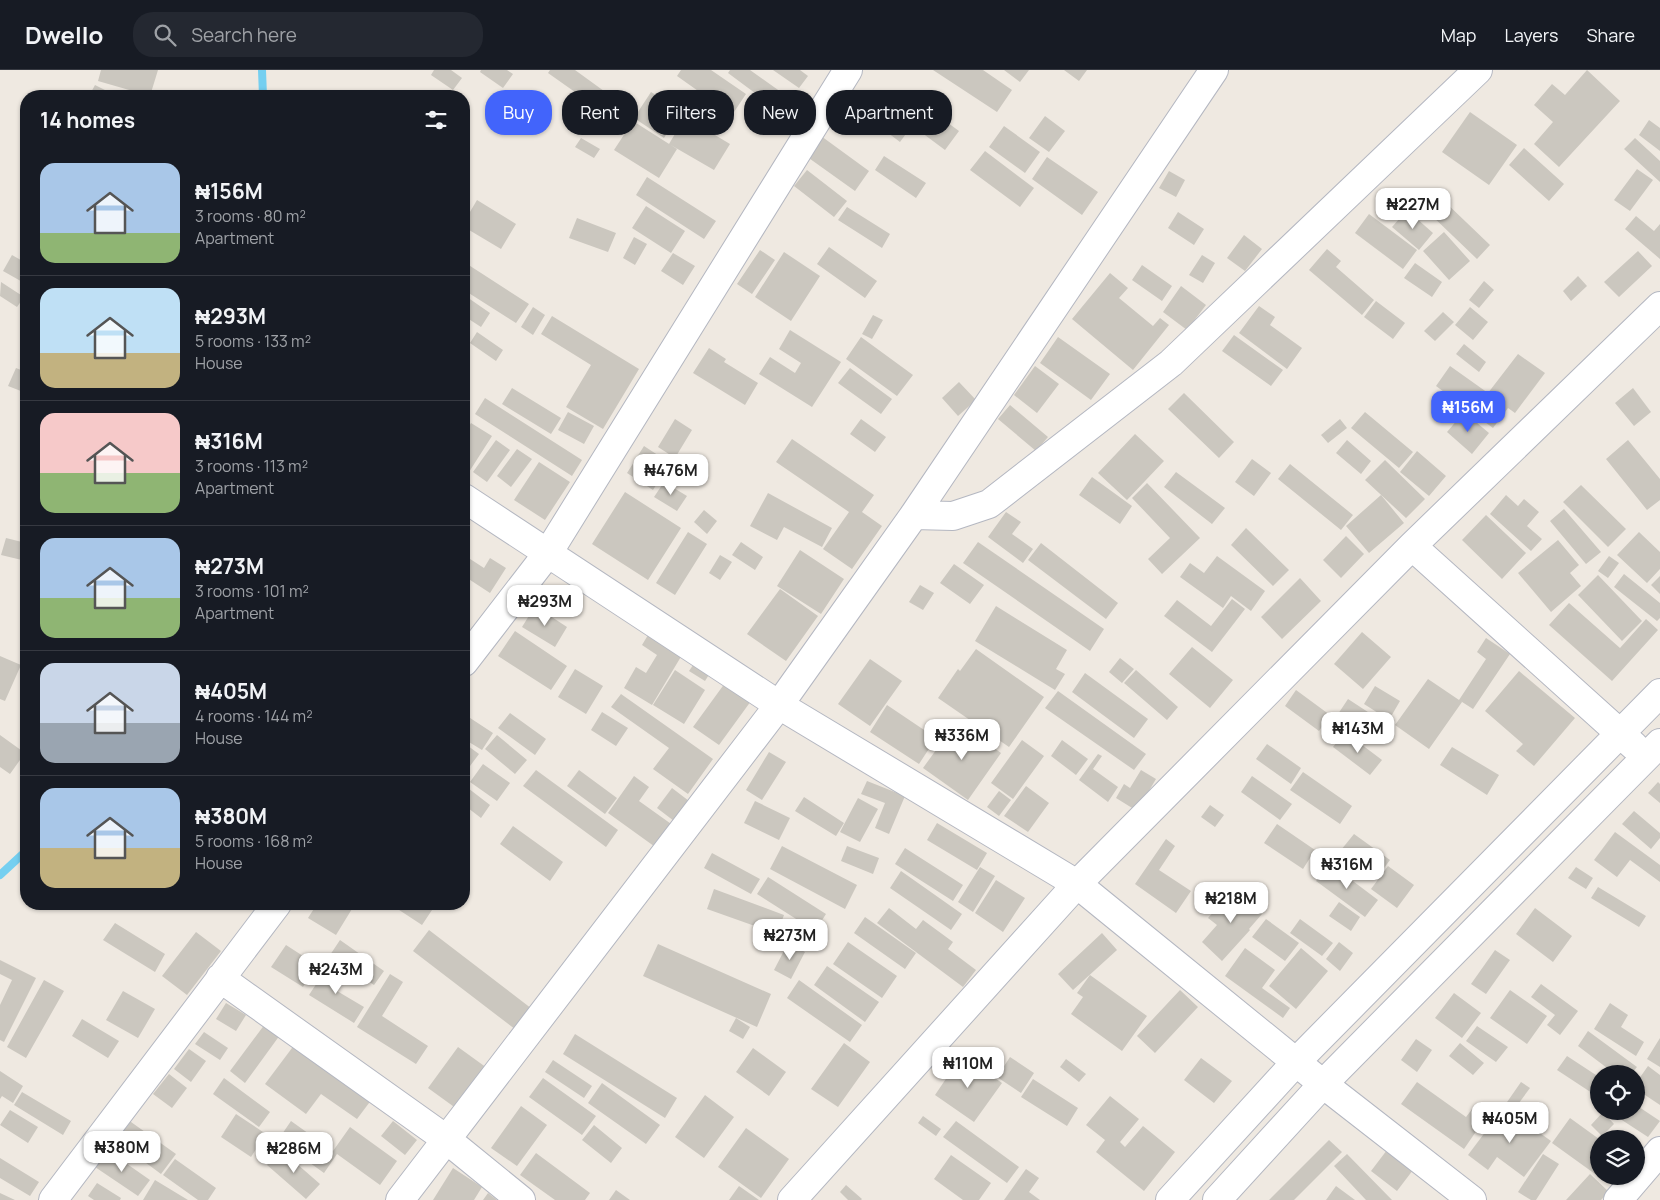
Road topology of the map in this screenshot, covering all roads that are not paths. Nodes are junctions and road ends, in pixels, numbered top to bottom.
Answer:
1 (848, 70) edge
2 (1214, 70) edge
3 (1478, 70) edge
4 (1660, 306) edge
5 (470, 502) edge
6 (914, 515) junction
7 (1412, 546) junction
8 (548, 553) junction
9 (470, 654) edge
10 (1660, 694) edge
11 (779, 705) junction
12 (1620, 734) junction
13 (1655, 756) edge
14 (1077, 884) junction
15 (272, 910) edge
16 (220, 978) junction
17 (1296, 1062) junction
18 (1323, 1084) junction
19 (446, 1139) junction
20 (1660, 1151) edge
21 (53, 1200) edge
22 (400, 1200) edge
23 (521, 1200) edge
24 (792, 1200) edge
25 (1170, 1200) edge
26 (1218, 1200) edge
27 (1472, 1200) edge
28 (1618, 1200) edge

1 - 8 street
2 - 6 street
3 - 6 street
4 - 7 street
5 - 8 street
6 - 11 street
7 - 12 street
7 - 14 street
8 - 9 street
8 - 11 street
10 - 12 street
11 - 14 street
11 - 19 street
12 - 13 street
12 - 17 street
13 - 18 street
14 - 17 street
14 - 24 street
15 - 16 street
16 - 19 street
16 - 21 street
17 - 18 street
17 - 25 street
18 - 26 street
18 - 27 street
19 - 22 street
19 - 23 street
20 - 28 street

